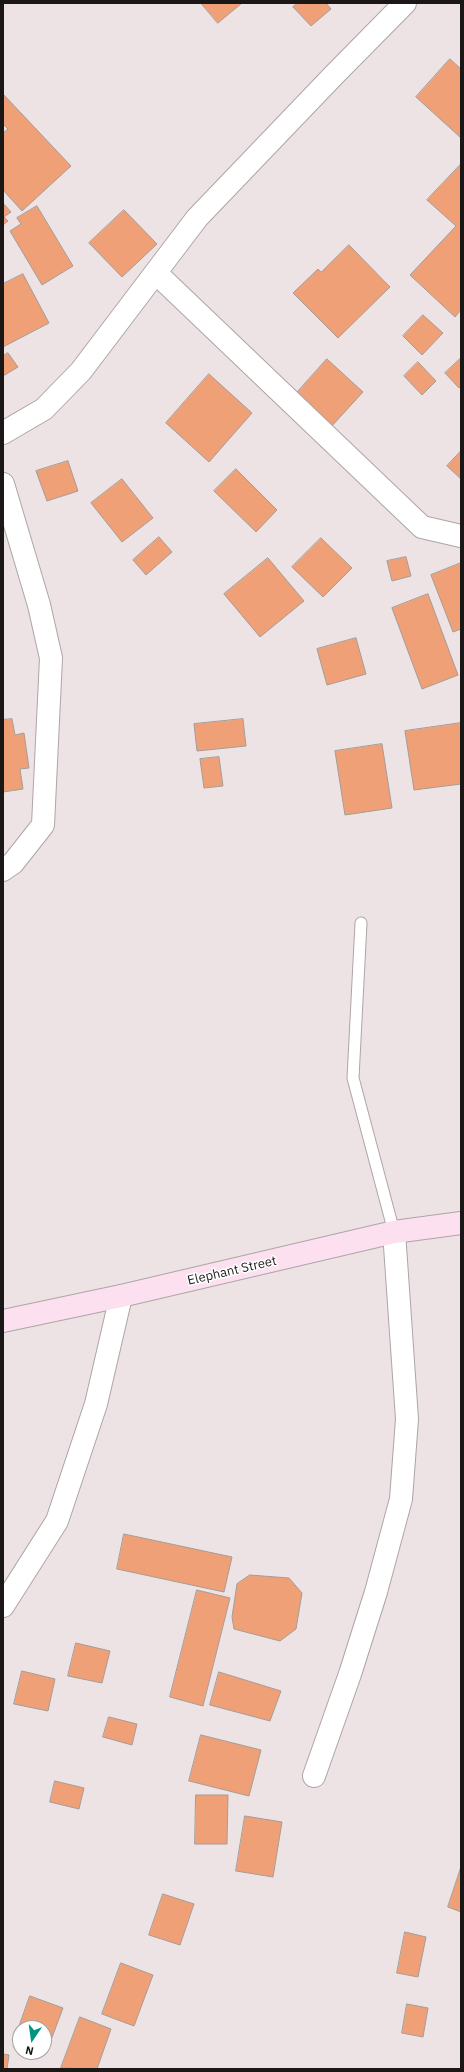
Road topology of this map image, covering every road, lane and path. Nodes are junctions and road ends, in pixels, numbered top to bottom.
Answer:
1 (405, 3) edge
2 (156, 273) junction
3 (3, 433) edge
4 (3, 484) edge
5 (461, 536) edge
6 (3, 870) edge
7 (361, 923) dead end
8 (461, 1223) edge
9 (394, 1232) junction
10 (121, 1296) junction
11 (3, 1321) edge
12 (3, 1606) edge
13 (314, 1776) dead end

1 - 2 street
2 - 3 street
2 - 5 street
4 - 6 street
7 - 9 lane
8 - 9 main road, Elephant Street
9 - 10 main road, Elephant Street
9 - 13 street
10 - 11 main road, Elephant Street
10 - 12 street

